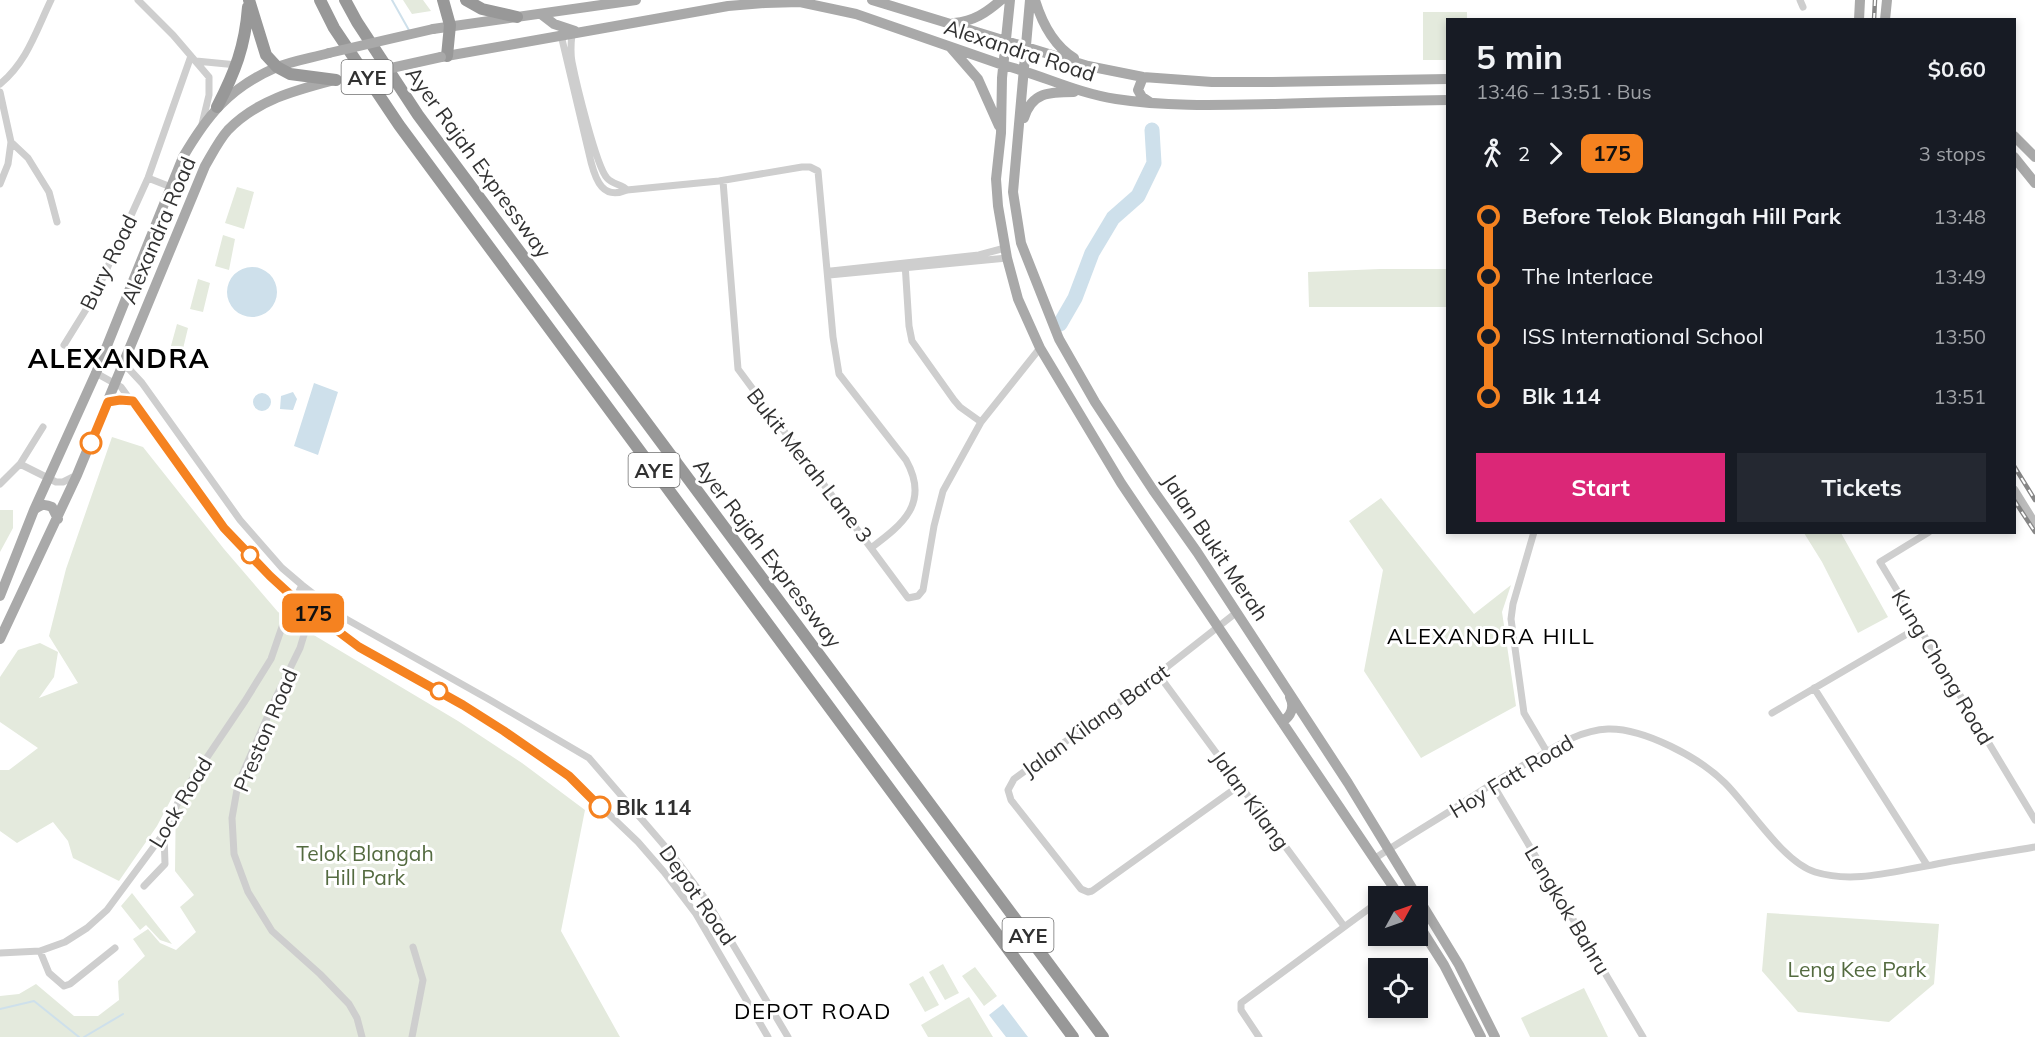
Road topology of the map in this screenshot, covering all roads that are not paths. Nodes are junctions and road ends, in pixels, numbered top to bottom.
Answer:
1 (51, 0) edge
2 (138, 0) edge
3 (249, 0) edge
4 (320, 0) edge
5 (345, 0) edge
6 (443, 0) edge
7 (466, 0) edge
8 (636, 0) edge
9 (872, 0) edge
10 (1001, 0) edge
11 (1010, 0) edge
12 (1033, 0) edge
13 (1860, 0) edge
14 (1887, 0) edge
15 (541, 14) junction
16 (517, 17) junction
17 (1859, 18) edge
18 (1885, 18) edge
19 (948, 24) junction
20 (450, 26) junction
21 (570, 34) junction
22 (1005, 41) junction
23 (1026, 46) junction
24 (951, 48) junction
25 (444, 57) junction
26 (193, 59) junction
27 (237, 65) junction
28 (1003, 65) junction
29 (1088, 66) junction
30 (277, 67) junction
31 (1024, 70) junction
32 (1143, 77) junction
33 (341, 79) junction
34 (1446, 79) edge
35 (0, 84) edge
36 (0, 92) edge
37 (1082, 93) junction
38 (1446, 100) edge
39 (1151, 103) junction
40 (217, 108) junction
41 (201, 126) junction
42 (1001, 133) junction
43 (1019, 135) junction
44 (2016, 138) edge
45 (11, 142) junction
46 (2035, 157) edge
47 (2016, 159) edge
48 (148, 178) junction
49 (723, 180) junction
50 (2035, 183) edge
51 (0, 184) edge
52 (171, 187) junction
53 (57, 222) dead end
54 (1006, 253) junction
55 (905, 266) junction
56 (828, 273) junction
57 (64, 345) dead end
58 (1040, 348) junction
59 (103, 357) junction
60 (121, 366) junction
61 (96, 373) junction
62 (116, 384) junction
63 (133, 401) junction
64 (108, 402) junction
65 (981, 422) junction
66 (1111, 426) junction
67 (43, 427) dead end
68 (1093, 438) junction
69 (20, 464) junction
70 (77, 475) junction
71 (49, 478) junction
72 (0, 484) edge
73 (2016, 493) edge
74 (34, 510) junction
75 (58, 519) junction
76 (2035, 524) edge
77 (1533, 534) edge
78 (1926, 534) edge
79 (871, 549) junction
80 (302, 585) junction
81 (0, 596) edge
82 (294, 598) junction
83 (319, 598) junction
84 (311, 612) junction
85 (1237, 612) junction
86 (1218, 626) junction
87 (1918, 627) junction
88 (0, 639) edge
89 (1158, 674) junction
90 (1286, 688) junction
91 (1814, 688) junction
92 (1772, 713) dead end
93 (1282, 722) junction
94 (1547, 752) junction
95 (1492, 783) junction
96 (1240, 785) junction
97 (2035, 820) edge
98 (164, 833) junction
99 (2035, 847) edge
100 (1389, 849) junction
101 (1374, 859) junction
102 (1927, 865) junction
103 (144, 886) dead end
104 (1389, 886) edge
105 (1368, 909) edge
106 (1344, 926) junction
107 (1428, 940) edge
108 (413, 947) dead end
109 (115, 948) dead end
110 (40, 951) junction
111 (0, 953) edge
112 (362, 1037) edge
113 (412, 1037) edge
114 (768, 1037) edge
115 (788, 1037) edge
116 (1073, 1037) edge
117 (1103, 1037) edge
118 (1259, 1037) edge
119 (1481, 1037) edge
120 (1495, 1037) edge
121 (1643, 1037) edge

1 - 35 street
2 - 26 street
3 - 27 highway
3 - 30 highway
4 - 116 highway, Ayer Rajah Expressway / AYE
5 - 117 highway, Ayer Rajah Expressway / AYE
6 - 20 highway
7 - 16 highway
8 - 15 main road, Alexandra Road
9 - 19 main road, Alexandra Road
10 - 19 main road
11 - 22 main road, Jalan Bukit Merah
12 - 23 main road, Jalan Bukit Merah
12 - 29 main road
13 - 17 main road
14 - 18 main road
15 - 16 main road, Alexandra Road
15 - 21 main road
16 - 20 main road, Alexandra Road
19 - 22 main road, Alexandra Road
20 - 25 highway
20 - 30 main road, Alexandra Road, bridge
21 - 24 main road, Alexandra Road
21 - 25 main road, Alexandra Road
21 - 49 street
22 - 23 main road, Alexandra Road
22 - 28 main road, Jalan Bukit Merah
23 - 29 main road, Alexandra Road
23 - 31 main road, Jalan Bukit Merah
24 - 28 main road, Alexandra Road
24 - 42 main road
25 - 33 main road, Alexandra Road, bridge
26 - 27 street
26 - 41 street
26 - 48 street, Bury Road
27 - 40 highway
28 - 31 main road, Alexandra Road
28 - 42 main road, Jalan Bukit Merah
29 - 32 main road, Alexandra Road
30 - 33 highway
30 - 40 main road, Alexandra Road
31 - 37 main road, Alexandra Road
31 - 43 main road, Jalan Bukit Merah
32 - 34 main road, Alexandra Road
32 - 39 main road
33 - 60 main road, Alexandra Road
36 - 45 street
37 - 39 main road, Alexandra Road
37 - 43 main road
38 - 39 main road, Alexandra Road
40 - 41 main road, Alexandra Road
41 - 52 main road, Alexandra Road
42 - 54 main road, Jalan Bukit Merah
43 - 66 main road, Jalan Bukit Merah
44 - 46 main road
45 - 51 street
45 - 53 street
47 - 50 main road
48 - 52 street
48 - 57 street, Bury Road
49 - 56 street, Bukit Merah Lane 3
49 - 79 street, Bukit Merah Lane 3
52 - 59 main road, Alexandra Road
54 - 55 street
54 - 58 main road, Jalan Bukit Merah
55 - 56 street
55 - 65 street
56 - 79 street, Bukit Merah Lane 3
58 - 65 street
58 - 68 main road, Jalan Bukit Merah
59 - 60 street, Depot Road
59 - 61 main road, Alexandra Road
60 - 62 main road, Alexandra Road
60 - 80 street, Depot Road
61 - 62 street, Depot Road
61 - 71 main road, Alexandra Road
62 - 63 street, Depot Road
62 - 64 main road, Alexandra Road
63 - 64 main road
63 - 82 street, Depot Road
64 - 70 main road, Alexandra Road
65 - 79 street
66 - 68 main road
66 - 85 main road, Jalan Bukit Merah
67 - 69 street
68 - 86 main road, Jalan Bukit Merah
69 - 71 street
69 - 72 street
70 - 71 street
70 - 75 main road, Alexandra Road
71 - 74 main road, Alexandra Road
73 - 76 street
74 - 75 main road
74 - 81 main road, Alexandra Road
75 - 88 main road, Alexandra Road
77 - 94 street
78 - 87 street, Kung Chong Road
80 - 82 street, Lock Road
80 - 83 street, Depot Road
82 - 84 street, Depot Road
82 - 98 street, Lock Road
83 - 84 street, Preston Road
83 - 115 street, Depot Road
84 - 112 street, Preston Road
84 - 114 street, Depot Road
85 - 86 street, Jalan Kilang Barat
85 - 90 main road, Jalan Bukit Merah
86 - 89 street, Jalan Kilang Barat
86 - 93 main road, Jalan Bukit Merah
87 - 91 street
87 - 97 street, Kung Chong Road
89 - 96 street, Jalan Kilang
89 - 96 street, Jalan Kilang Barat
90 - 93 main road
90 - 100 main road, Jalan Bukit Merah
91 - 92 street
91 - 102 street
93 - 101 main road, Jalan Bukit Merah
94 - 95 street, Hoy Fatt Road
94 - 102 street, Hoy Fatt Road
95 - 100 street, Hoy Fatt Road
95 - 121 street, Lengkok Bahru
96 - 106 street, Jalan Kilang
98 - 103 street
98 - 110 street, Lock Road
99 - 102 street, Hoy Fatt Road
100 - 101 street, Hoy Fatt Road
100 - 120 main road, Jalan Bukit Merah
101 - 104 main road, Jalan Bukit Merah
105 - 106 street
106 - 118 street
107 - 119 main road
108 - 113 street
109 - 110 street
110 - 111 street, Lock Road

